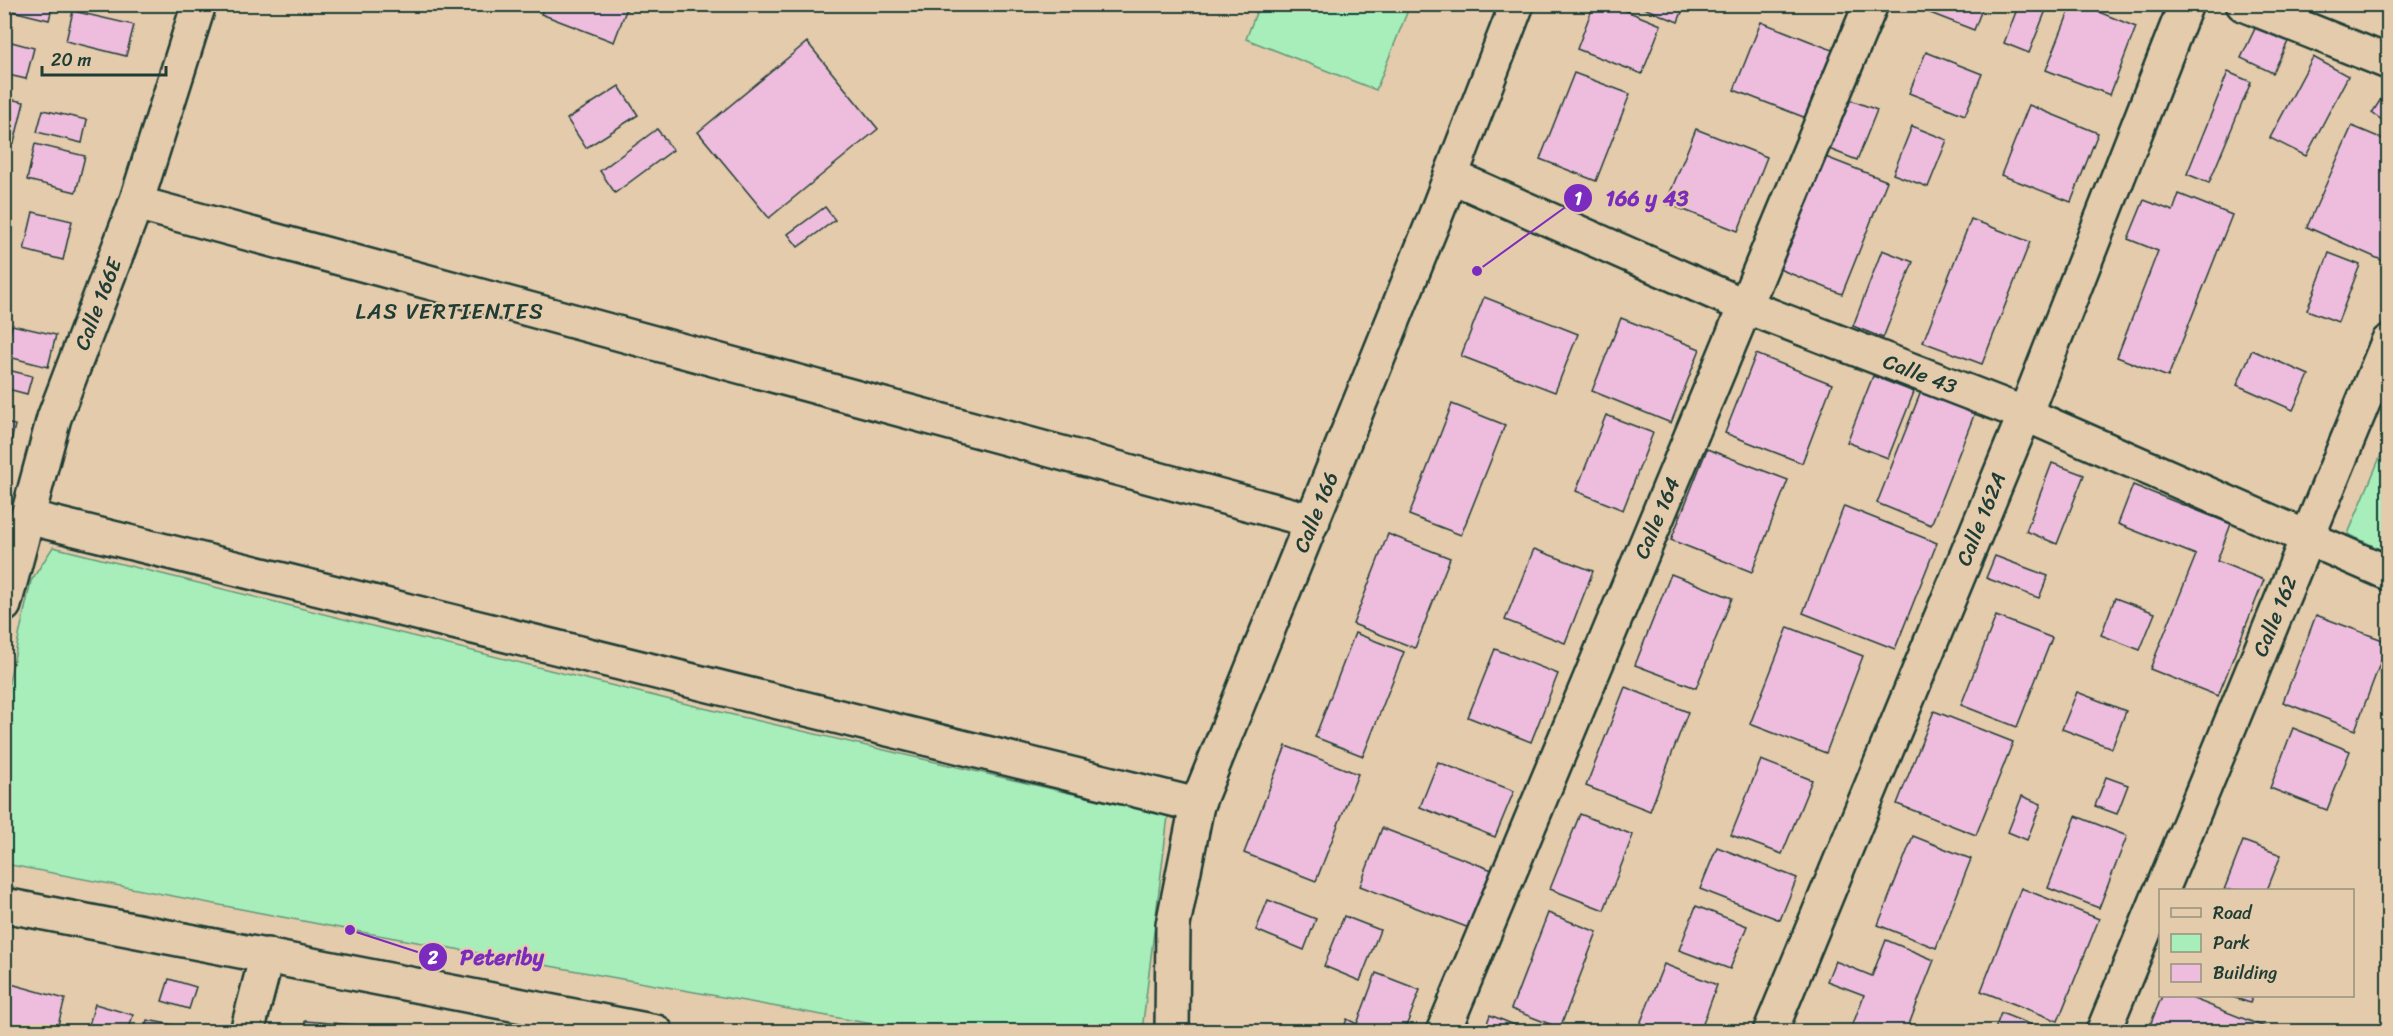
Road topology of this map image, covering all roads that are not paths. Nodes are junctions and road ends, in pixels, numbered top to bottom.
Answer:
1 (199, 4) edge
2 (1517, 4) edge
3 (1871, 4) edge
4 (2186, 4) edge
5 (2244, 4) edge
6 (2388, 62) edge
7 (1451, 176) junction
8 (136, 204) junction
9 (1745, 306) junction
10 (2388, 342) edge
11 (2025, 414) junction
12 (27, 517) junction
13 (1313, 521) junction
14 (2308, 538) junction
15 (2388, 573) edge
16 (4, 605) edge
17 (1197, 805) junction
18 (2162, 889) edge
19 (2159, 897) edge
20 (4, 905) edge
21 (267, 955) junction
22 (247, 1032) edge
23 (656, 1032) edge
24 (1172, 1032) edge
25 (1443, 1032) edge
26 (1770, 1032) edge
27 (2103, 1032) edge

1 - 8 street, Calle 166E
2 - 7 street, Calle 166
3 - 9 street, Calle 164
4 - 11 street, Calle 162A
5 - 6 street
7 - 9 street, Calle 43
7 - 13 street, Calle 166
8 - 12 street, Calle 166E
8 - 13 street
9 - 11 street, Calle 43
9 - 25 street, Calle 164
10 - 14 street, Calle 162
11 - 14 street, Calle 43
11 - 26 street, Calle 162A
12 - 16 street, Calle 166E
12 - 17 street
13 - 17 street, Calle 166
14 - 15 street, Calle 43
14 - 18 street, Calle 162
17 - 24 street, Calle 166
19 - 27 street, Calle 162
20 - 21 street
21 - 22 street
21 - 23 street

